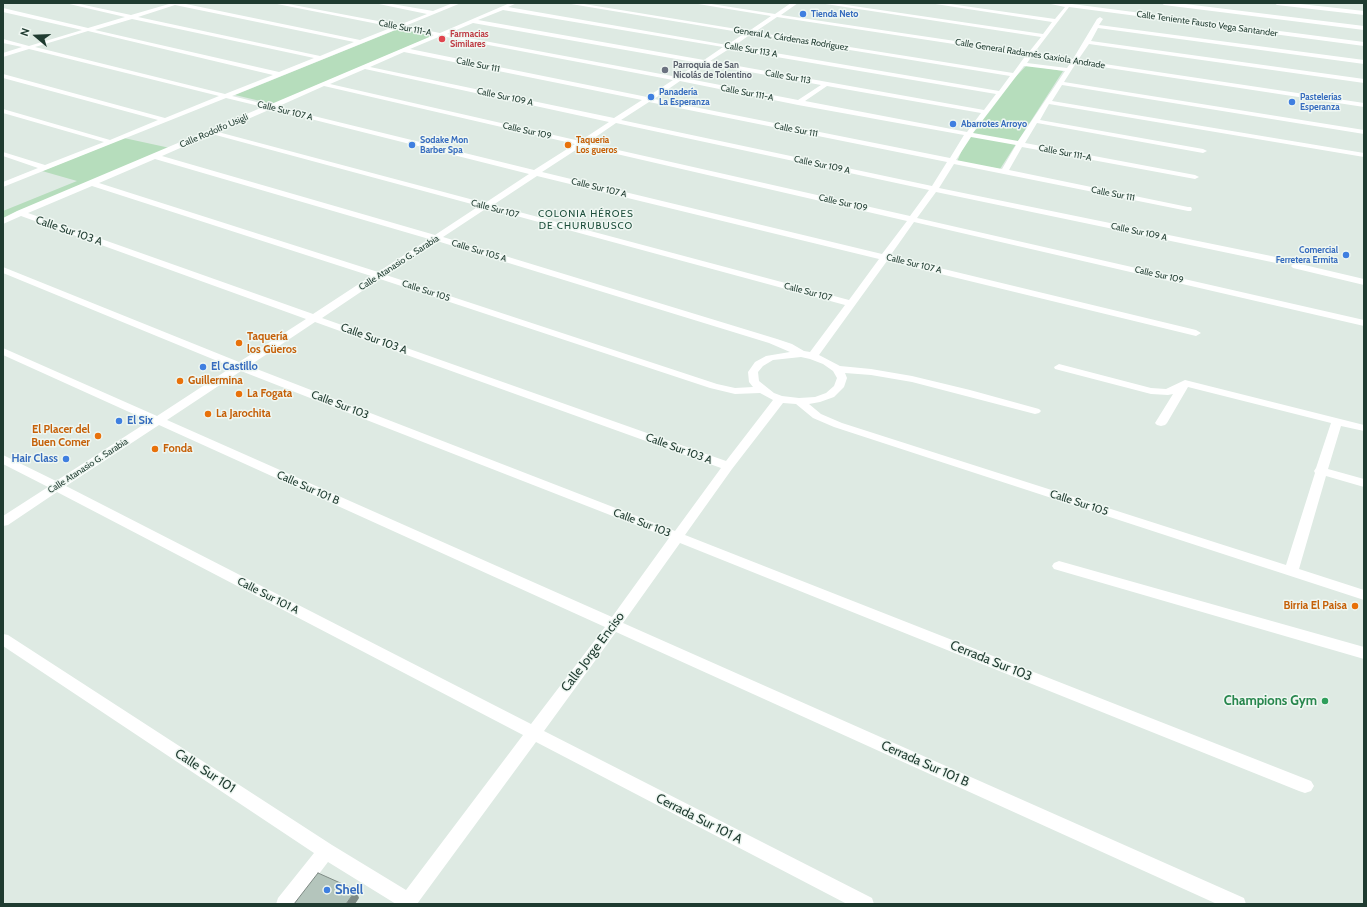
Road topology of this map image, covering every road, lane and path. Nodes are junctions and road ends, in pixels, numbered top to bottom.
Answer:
1 (68, 3) edge
2 (175, 3) edge
3 (275, 3) edge
4 (377, 3) edge
5 (458, 3) edge
6 (514, 3) edge
7 (568, 3) edge
8 (695, 3) edge
9 (795, 3) edge
10 (822, 3) edge
11 (932, 3) edge
12 (1049, 3) edge
13 (1110, 3) edge
14 (1164, 3) edge
15 (1277, 3) edge
16 (1069, 4) edge
17 (502, 8) junction
18 (3, 10) edge
19 (1105, 10) junction
20 (433, 13) junction
21 (1364, 13) edge
22 (776, 15) junction
23 (133, 17) junction
24 (473, 21) junction
25 (1057, 21) junction
26 (1096, 26) junction
27 (398, 27) junction
28 (1364, 28) edge
29 (88, 30) junction
30 (750, 33) junction
31 (440, 35) junction
32 (1046, 36) junction
33 (3, 41) edge
34 (361, 42) junction
35 (1087, 42) junction
36 (1364, 44) edge
37 (728, 46) junction
38 (30, 47) junction
39 (404, 50) junction
40 (1031, 54) junction
41 (3, 55) edge
42 (320, 58) junction
43 (1075, 60) junction
44 (704, 62) junction
45 (1364, 62) edge
46 (1023, 64) junction
47 (364, 66) junction
48 (1068, 70) junction
49 (279, 74) junction
50 (3, 76) edge
51 (1013, 76) junction
52 (678, 79) junction
53 (1364, 81) edge
54 (1060, 83) junction
55 (322, 84) junction
56 (826, 84) junction
57 (1000, 93) junction
58 (226, 96) junction
59 (646, 100) junction
60 (1048, 102) junction
61 (798, 103) junction
62 (1364, 105) edge
63 (270, 107) junction
64 (3, 111) edge
65 (985, 112) junction
66 (165, 120) junction
67 (615, 121) junction
68 (1036, 121) junction
69 (211, 132) junction
70 (1364, 132) edge
71 (968, 135) junction
72 (111, 142) junction
73 (580, 144) junction
74 (1020, 144) junction
75 (1203, 151) dead end
76 (3, 154) edge
77 (1364, 155) edge
78 (154, 156) junction
79 (951, 162) junction
80 (45, 168) junction
81 (1004, 172) junction
82 (536, 173) junction
83 (1195, 177) dead end
84 (91, 183) junction
85 (3, 185) edge
86 (934, 189) junction
87 (486, 207) junction
88 (1188, 209) dead end
89 (20, 214) junction
90 (912, 218) junction
91 (3, 221) edge
92 (436, 238) junction
93 (884, 257) junction
94 (1281, 261) dead end
95 (1296, 266) dead end
96 (3, 270) edge
97 (380, 276) junction
98 (1364, 282) edge
99 (850, 303) junction
100 (315, 317) junction
101 (1364, 323) edge
102 (1196, 333) dead end
103 (3, 351) edge
104 (801, 354) junction
105 (813, 356) junction
106 (239, 366) junction
107 (1059, 367) dead end
108 (837, 369) junction
109 (1185, 383) junction
110 (762, 390) junction
111 (780, 399) junction
112 (799, 401) junction
113 (1035, 411) dead end
114 (158, 420) junction
115 (1337, 421) junction
116 (1161, 423) dead end
117 (1364, 428) edge
118 (3, 459) edge
119 (728, 466) junction
120 (1320, 472) junction
121 (1364, 483) edge
122 (57, 487) junction
123 (3, 522) edge
124 (678, 537) junction
125 (1058, 566) dead end
126 (1291, 571) junction
127 (1364, 595) edge
128 (614, 625) junction
129 (3, 639) edge
130 (1364, 653) edge
131 (532, 733) junction
132 (1305, 786) dead end
133 (326, 851) junction
134 (407, 902) edge
135 (285, 904) edge
136 (865, 904) edge
137 (1237, 904) edge

1 - 23 street
2 - 23 street
2 - 34 street
3 - 27 street, Calle Sur 111-A
4 - 20 street
5 - 20 street
6 - 17 street, Calle Rodolfo Usigli
7 - 30 street, General A. Cárdenas Rodríguez
8 - 22 street, Calle General Radamés Gaxiola Andrade
9 - 22 street, Calle Atanasio G. Sarabia
10 - 32 street
11 - 25 street
12 - 16 street, Calle Teniente Fausto Vega Santander
13 - 19 street
14 - 28 street
15 - 21 street
16 - 19 street, Calle Teniente Fausto Vega Santander
16 - 25 street
17 - 24 street, Calle Rodolfo Usigli
17 - 37 street, Calle Sur 113 A
18 - 29 street
19 - 26 street
19 - 36 street, Calle Teniente Fausto Vega Santander
20 - 27 street
22 - 30 street, Calle Atanasio G. Sarabia
22 - 40 street, Calle General Radamés Gaxiola Andrade
23 - 29 street
23 - 42 street
24 - 31 street, Calle Rodolfo Usigli
24 - 44 street, Calle Sur 113
25 - 32 street
26 - 35 street
26 - 45 street
27 - 31 street, Calle Sur 111-A
27 - 34 street
29 - 38 street
29 - 49 street
30 - 37 street, Calle Atanasio G. Sarabia
30 - 51 street, General A. Cárdenas Rodríguez
31 - 39 street, Calle Rodolfo Usigli
31 - 52 street, Calle Sur 111-A
32 - 40 street
33 - 38 street, Calle Sur 107 A
34 - 42 street
35 - 43 street
35 - 53 street
37 - 44 street, Calle Atanasio G. Sarabia
37 - 57 street, Calle Sur 113 A
38 - 41 street
38 - 58 street, Calle Sur 107 A
39 - 47 street, Calle Rodolfo Usigli
39 - 59 street, Calle Sur 111
40 - 43 street, Calle General Radamés Gaxiola Andrade
40 - 46 street
42 - 49 street
43 - 48 street
43 - 62 street, Calle General Radamés Gaxiola Andrade
44 - 52 street, Calle Atanasio G. Sarabia
44 - 56 street, Calle Sur 113
46 - 48 street
46 - 51 street
47 - 55 street, Calle Rodolfo Usigli
47 - 67 street, Calle Sur 109 A
48 - 54 street
49 - 58 street
50 - 66 street
51 - 57 street
52 - 59 street, Calle Atanasio G. Sarabia
52 - 61 street, Calle Sur 111-A
54 - 60 street
54 - 70 street
55 - 63 street, Calle Rodolfo Usigli
55 - 73 street, Calle Sur 109
56 - 61 street
56 - 65 street, Calle Sur 113
57 - 65 street
58 - 63 street, Calle Sur 107 A
58 - 66 street
59 - 67 street, Calle Atanasio G. Sarabia
59 - 79 street, Calle Sur 111
60 - 68 street
60 - 77 street
61 - 71 street, Calle Sur 111-A
63 - 69 street, Calle Rodolfo Usigli
63 - 82 street, Calle Sur 107 A
64 - 72 street
65 - 71 street
66 - 72 street
67 - 73 street, Calle Atanasio G. Sarabia
67 - 86 street, Calle Sur 109 A
68 - 74 street
68 - 75 street
69 - 78 street, Calle Rodolfo Usigli
69 - 87 street, Calle Sur 107
71 - 74 street, Calle Sur 111-A
71 - 79 street
72 - 80 street
73 - 82 street, Calle Atanasio G. Sarabia
73 - 90 street, Calle Sur 109
74 - 81 street
74 - 83 street, Calle Sur 111-A
76 - 80 street
78 - 84 street, Calle Rodolfo Usigli
78 - 92 street, Calle Sur 105 A
79 - 81 street, Calle Sur 111
79 - 86 street
80 - 85 street
81 - 88 street, Calle Sur 111
82 - 87 street, Calle Atanasio G. Sarabia
82 - 93 street, Calle Sur 107 A
84 - 89 street, Calle Rodolfo Usigli
84 - 97 street, Calle Sur 105
86 - 90 street
86 - 94 street, Calle Sur 109 A
87 - 92 street, Calle Atanasio G. Sarabia
87 - 99 street, Calle Sur 107
89 - 91 street, Calle Rodolfo Usigli
89 - 100 street, Calle Sur 103 A
90 - 93 street
90 - 101 street, Calle Sur 109
92 - 97 street, Calle Atanasio G. Sarabia
92 - 104 street, Calle Sur 105 A
93 - 99 street
93 - 102 street, Calle Sur 107 A
95 - 98 street
96 - 106 street, Calle Sur 103
97 - 100 street, Calle Atanasio G. Sarabia
97 - 110 street, Calle Sur 105
99 - 105 street
100 - 106 street, Calle Atanasio G. Sarabia
100 - 119 street, Calle Sur 103 A
103 - 114 street, Calle Sur 101 B
104 - 105 street
104 - 110 street
105 - 108 street
106 - 114 street, Calle Atanasio G. Sarabia
106 - 124 street, Calle Sur 103
107 - 109 street
108 - 112 street
108 - 113 street
109 - 115 street
109 - 116 street
110 - 111 street
111 - 112 street
111 - 119 street, Calle Jorge Enciso
112 - 126 street, Calle Sur 105
114 - 122 street, Calle Atanasio G. Sarabia
114 - 128 street, Calle Sur 101 B
115 - 117 street
115 - 120 street
118 - 122 street, Calle Sur 101 A
119 - 124 street, Calle Jorge Enciso
120 - 121 street
120 - 126 street
122 - 123 street, Calle Atanasio G. Sarabia
122 - 131 street, Calle Sur 101 A
124 - 128 street, Calle Jorge Enciso
124 - 132 street, Cerrada Sur 103
125 - 130 street
126 - 127 street, Calle Sur 105
128 - 131 street, Calle Jorge Enciso
128 - 137 street, Cerrada Sur 101 B
129 - 133 street, Calle Sur 101
131 - 134 street, Calle Jorge Enciso
131 - 136 street, Cerrada Sur 101 A
133 - 134 street, Calle Sur 101
133 - 135 street

